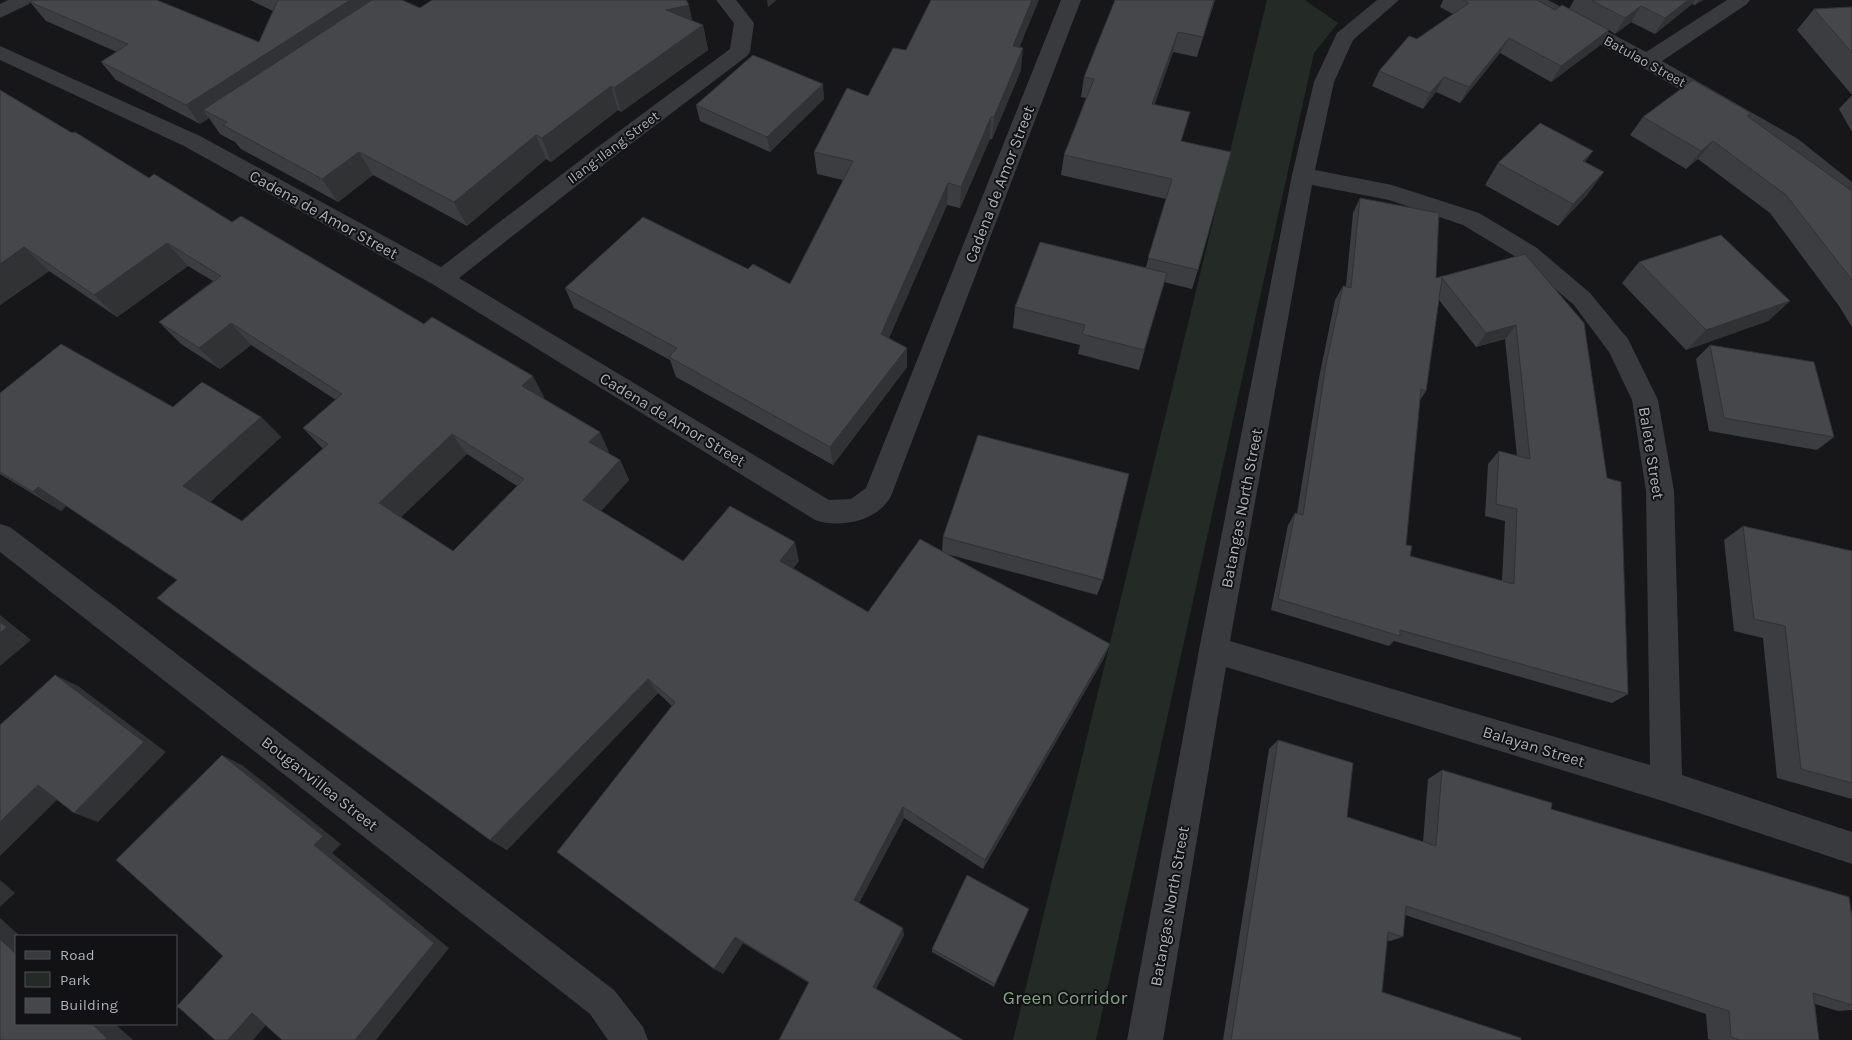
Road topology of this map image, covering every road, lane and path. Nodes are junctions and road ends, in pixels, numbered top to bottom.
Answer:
1 (22, 0) edge
2 (726, 0) edge
3 (1071, 0) edge
4 (1389, 0) edge
5 (1533, 0) edge
6 (1740, 0) edge
7 (0, 12) edge
8 (0, 52) edge
9 (1647, 61) junction
10 (1303, 175) junction
11 (1852, 194) edge
12 (442, 279) junction
13 (0, 536) edge
14 (1214, 650) junction
15 (1666, 786) junction
16 (1852, 848) edge
17 (630, 1040) edge
18 (1145, 1040) edge

1 - 7 street
2 - 12 street, Ilang-Ilang Street
3 - 12 street, Cadena de Amor Street
4 - 10 street, Batangas North Street
5 - 9 street, Batulao Street
6 - 9 street
8 - 12 street, Cadena de Amor Street
9 - 11 street, Batulao Street
10 - 14 street, Batangas North Street
10 - 15 street, Balete Street
13 - 17 street, Bouganvillea Street
14 - 15 street, Balayan Street
14 - 18 street, Batangas North Street
15 - 16 street, Balayan Street

